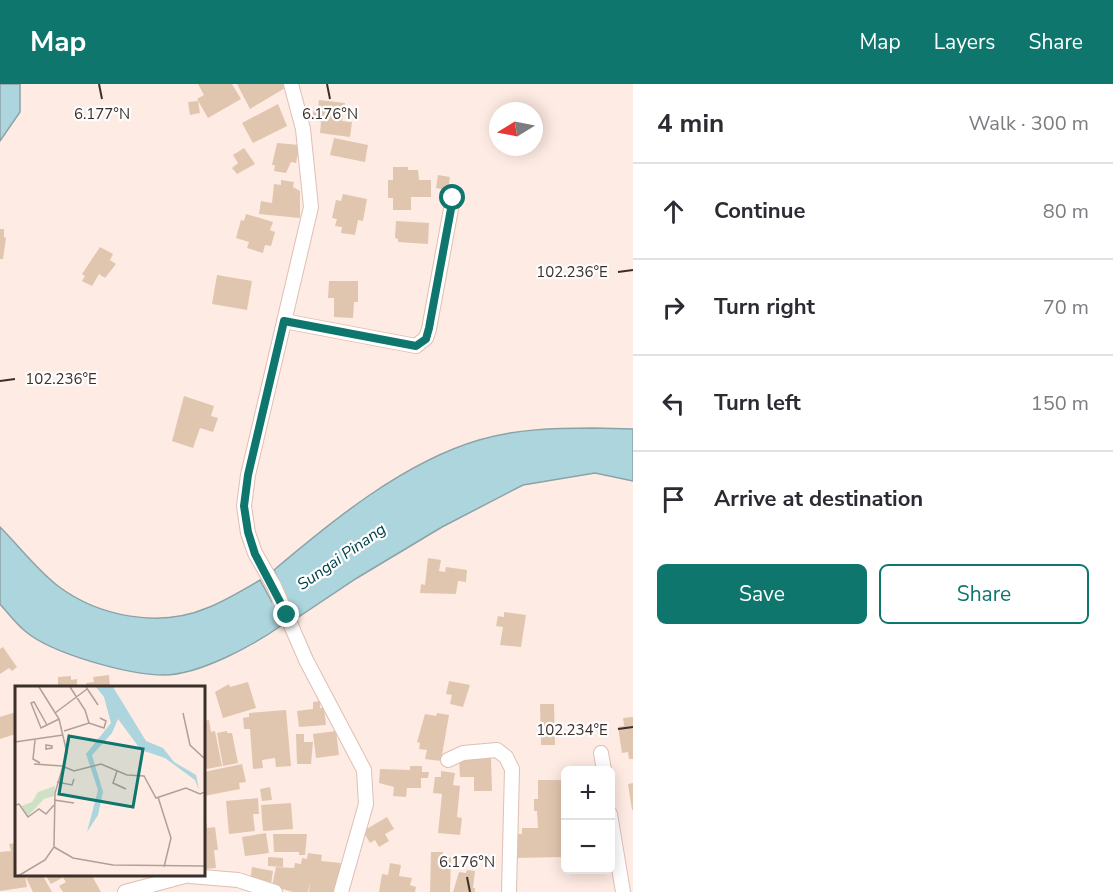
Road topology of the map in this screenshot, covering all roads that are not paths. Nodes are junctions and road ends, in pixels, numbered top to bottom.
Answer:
1 (291, 84) edge
2 (453, 198) dead end
3 (284, 321) junction
4 (601, 753) dead end
5 (448, 760) dead end
6 (603, 766) edge
7 (611, 820) edge
8 (184, 877) edge
9 (200, 877) edge
10 (125, 892) edge
11 (275, 892) edge
12 (341, 892) edge
13 (509, 892) edge
14 (622, 892) edge

1 - 3 street
2 - 3 street
3 - 12 street
4 - 6 street
5 - 13 street
7 - 14 street
8 - 10 street
9 - 11 street

